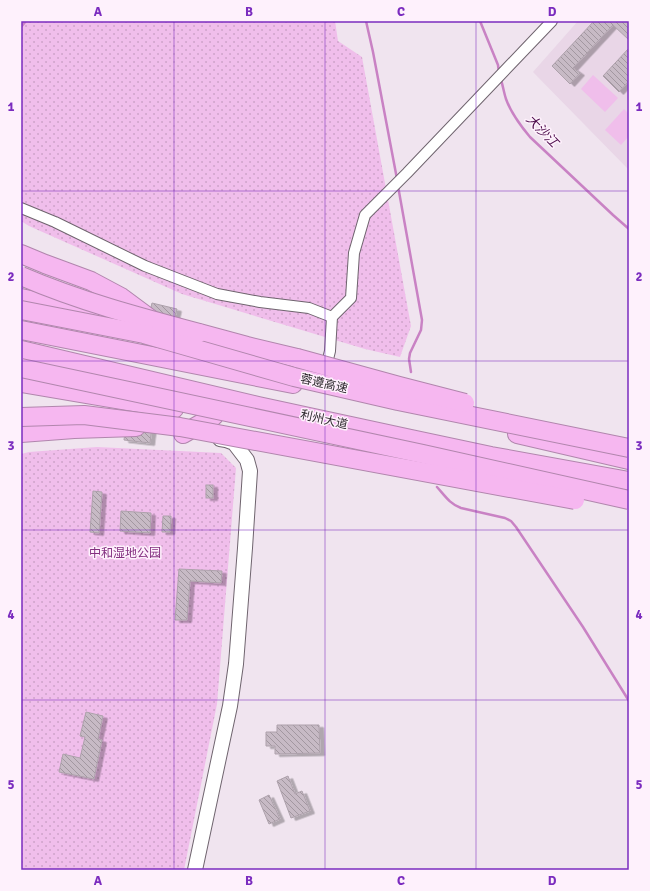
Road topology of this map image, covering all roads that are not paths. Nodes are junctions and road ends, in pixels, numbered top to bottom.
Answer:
1 (552, 21) edge
2 (21, 208) edge
3 (21, 254) edge
4 (21, 276) edge
5 (21, 298) edge
6 (21, 310) edge
7 (332, 317) junction
8 (162, 328) junction
9 (21, 330) edge
10 (21, 350) edge
11 (21, 368) edge
12 (21, 383) edge
13 (296, 384) junction
14 (320, 390) junction
15 (258, 406) junction
16 (214, 416) junction
17 (21, 417) edge
18 (137, 427) joint
19 (21, 433) edge
20 (183, 434) junction
21 (608, 444) junction
22 (629, 448) edge
23 (629, 460) edge
24 (629, 481) edge
25 (629, 500) edge
26 (629, 508) edge
27 (195, 870) edge

1 - 7 street
2 - 7 street
3 - 8 highway
4 - 21 highway, bridge
5 - 8 highway
6 - 21 highway, 蓉遵高速, bridge
7 - 14 street
8 - 13 highway
9 - 13 highway
10 - 15 highway, 利州大道
11 - 25 highway, bridge
12 - 16 highway
13 - 14 highway
14 - 23 highway
15 - 16 highway
15 - 24 highway, 利州大道
16 - 20 highway
17 - 26 highway, bridge
18 - 19 highway
18 - 20 main road
20 - 27 main road
21 - 22 highway, 蓉遵高速, bridge

